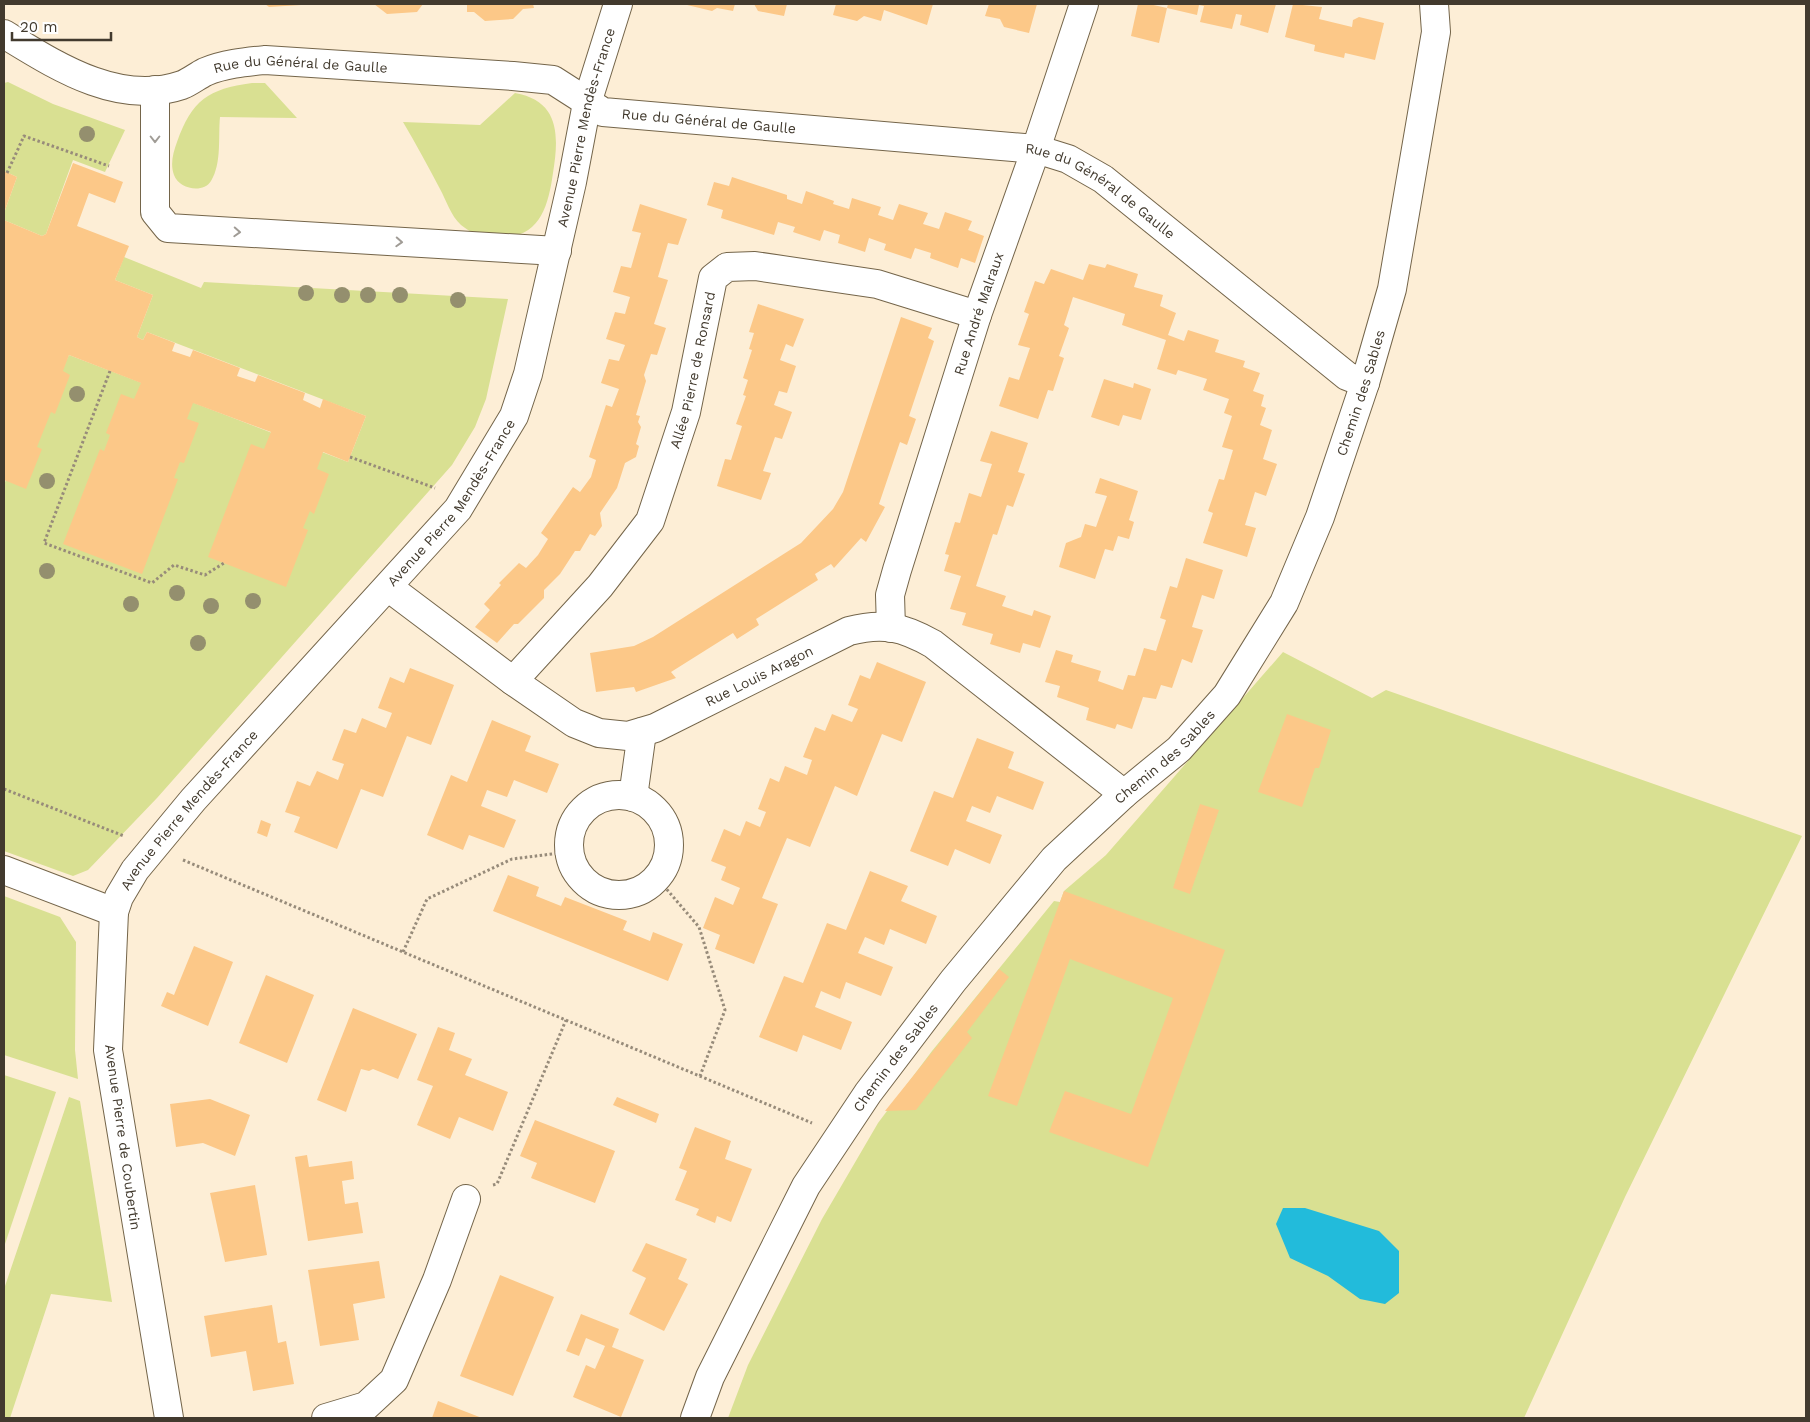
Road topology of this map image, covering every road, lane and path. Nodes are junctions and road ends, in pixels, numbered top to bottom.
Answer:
1 (618, 4) edge
2 (1084, 4) edge
3 (1434, 4) edge
4 (4, 34) edge
5 (155, 90) junction
6 (587, 103) junction
7 (1036, 149) junction
8 (109, 166) dead end
9 (7, 173) dead end
10 (557, 251) junction
11 (977, 315) junction
12 (110, 371) dead end
13 (1365, 383) junction
14 (350, 457) dead end
15 (461, 504) junction
16 (224, 563) dead end
17 (388, 587) junction
18 (891, 628) junction
19 (513, 681) junction
20 (642, 732) junction
21 (4, 789) edge
22 (1124, 794) junction
23 (633, 797) junction
24 (122, 844) dead end
25 (154, 848) junction
26 (568, 852) junction
27 (4, 870) edge
28 (657, 878) junction
29 (114, 912) junction
30 (403, 952) junction
31 (566, 1020) junction
32 (700, 1076) junction
33 (840, 1135) junction
34 (466, 1199) joint
35 (169, 1418) edge
36 (326, 1418) edge
37 (695, 1418) edge

1 - 6 street, Avenue Pierre Mendès-France
2 - 7 street, Rue André Malraux
3 - 13 street, Chemin des Sables
4 - 5 street, Rue du Général de Gaulle
5 - 6 street, Rue du Général de Gaulle
5 -> 10 street
6 - 7 street, Rue du Général de Gaulle
6 - 10 street, Avenue Pierre Mendès-France
7 - 11 street, Rue André Malraux
7 - 13 street, Rue du Général de Gaulle
8 - 9 path
10 - 15 street, Avenue Pierre Mendès-France
11 - 18 street, Rue André Malraux
11 - 19 street, Allée Pierre de Ronsard
12 - 16 path
13 - 22 street, Chemin des Sables
14 - 15 path
15 - 17 street, Avenue Pierre Mendès-France
17 - 19 street, Rue Louis Aragon
17 - 25 street, Avenue Pierre Mendès-France
18 - 20 street, Rue Louis Aragon
18 - 22 street, Rue Louis Aragon
19 - 20 street, Rue Louis Aragon
20 - 23 street
21 - 24 path
22 - 33 street, Chemin des Sables
23 - 26 street
23 - 28 street
25 - 29 street, Avenue Pierre Mendès-France
25 - 30 path
26 - 28 street
26 - 30 path
27 - 29 street
28 - 32 path
29 - 35 street, Avenue Pierre de Coubertin
30 - 31 path
31 - 32 path
31 - 34 path
32 - 33 path
33 - 37 street, Chemin des Sables
34 - 36 street

